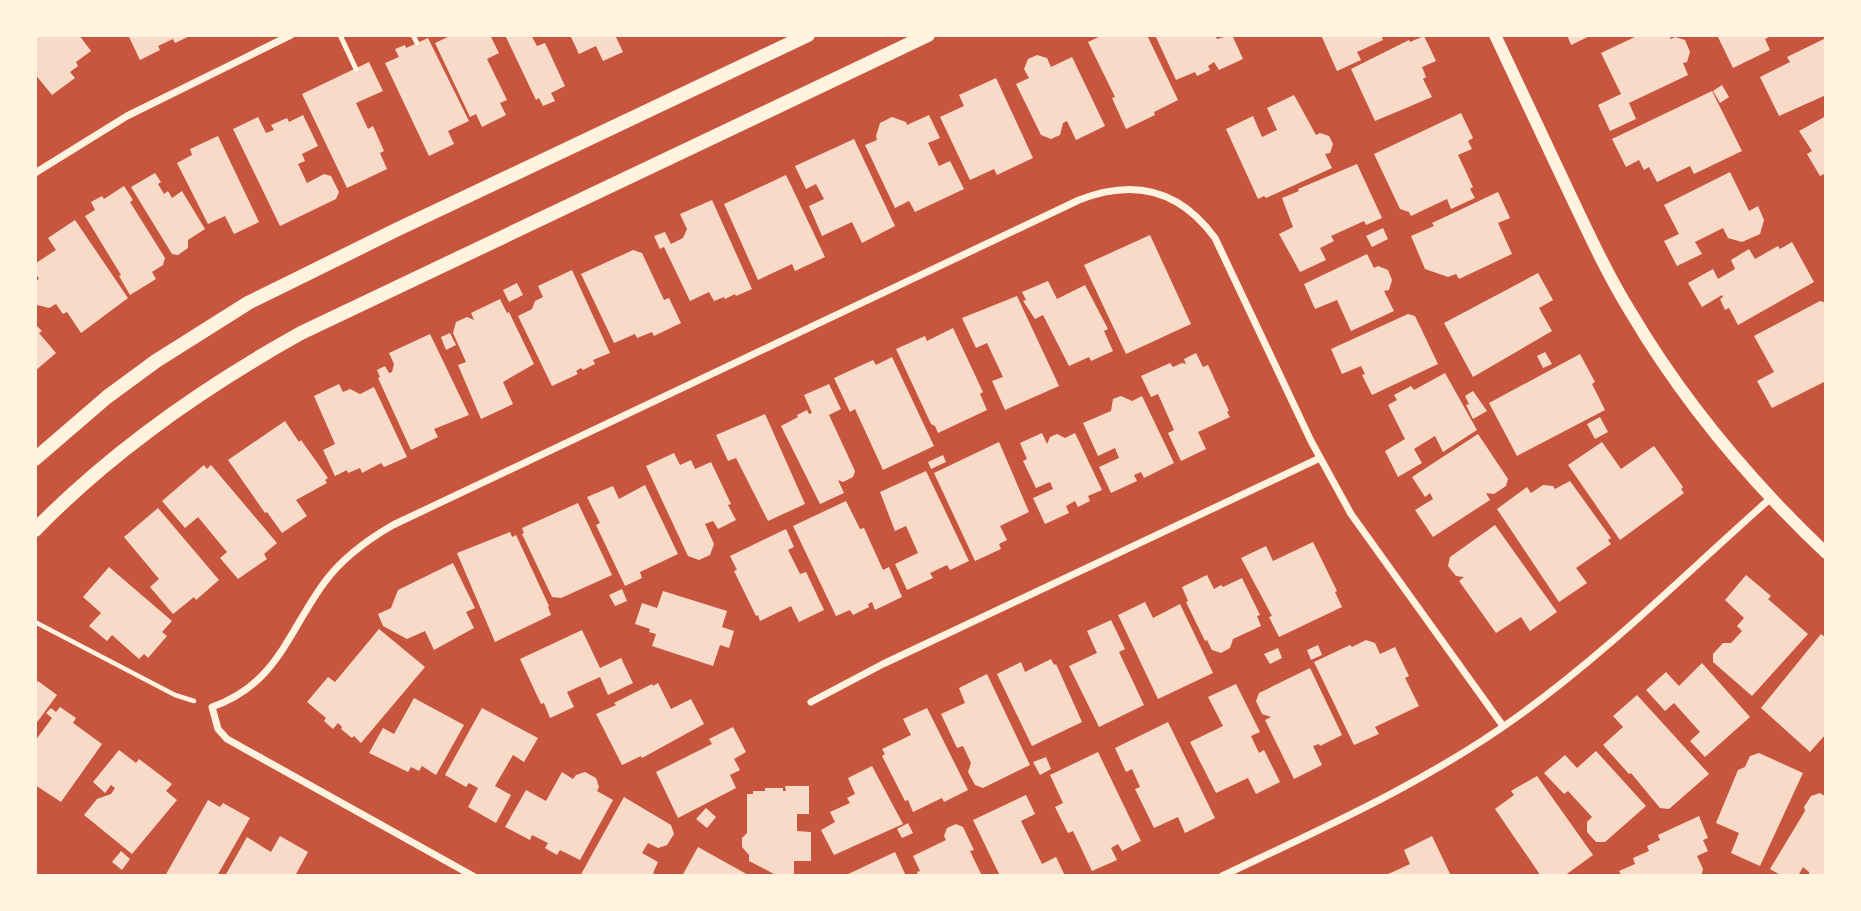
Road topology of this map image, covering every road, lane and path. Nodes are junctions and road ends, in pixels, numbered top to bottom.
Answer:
1 (291, 35) edge
2 (340, 35) edge
3 (413, 35) edge
4 (808, 35) edge
5 (928, 35) edge
6 (1495, 35) edge
7 (417, 43) dead end
8 (356, 69) dead end
9 (35, 173) edge
10 (1320, 458) junction
11 (35, 459) edge
12 (1771, 498) junction
13 (35, 530) edge
14 (1826, 553) edge
15 (35, 622) edge
16 (811, 702) dead end
17 (212, 707) junction
18 (1503, 726) junction
19 (473, 876) edge
20 (1222, 876) edge

1 - 9 street
2 - 8 lane
3 - 7 lane
4 - 11 main road
5 - 13 main road
6 - 12 street
10 - 16 street
10 - 17 street
10 - 18 street
12 - 14 street
12 - 18 street
15 - 17 path
17 - 19 street
18 - 20 street

